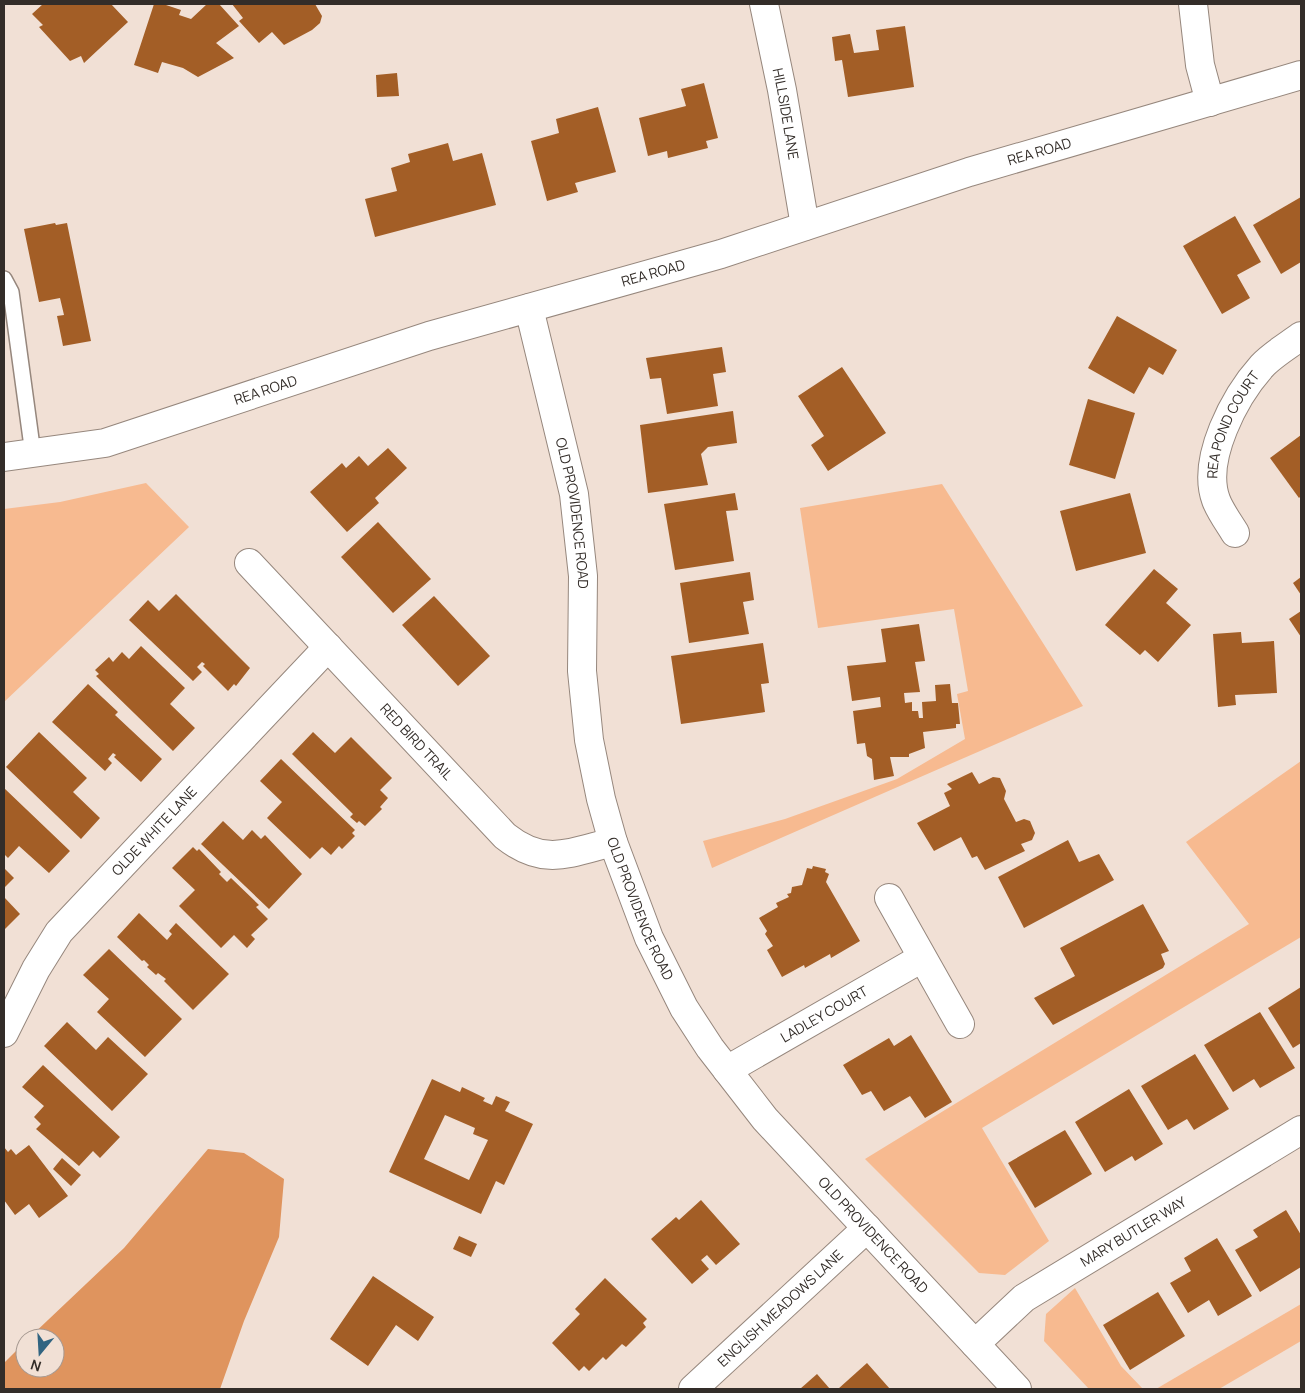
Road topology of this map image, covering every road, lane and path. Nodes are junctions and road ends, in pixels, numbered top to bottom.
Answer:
1 (764, 4) edge
2 (1193, 4) edge
3 (1301, 75) edge
4 (1210, 102) junction
5 (805, 226) junction
6 (4, 279) edge
7 (529, 308) junction
8 (1301, 336) edge
9 (33, 454) junction
10 (4, 457) edge
11 (1235, 533) dead end
12 (249, 563) dead end
13 (328, 647) junction
14 (613, 842) junction
15 (889, 898) dead end
16 (922, 958) junction
17 (960, 1024) dead end
18 (4, 1033) edge
19 (727, 1070) junction
20 (1301, 1130) edge
21 (867, 1228) junction
22 (974, 1344) junction
23 (693, 1389) edge
24 (1017, 1389) edge

1 - 5 street, HILLSIDE LANE
2 - 4 street
3 - 4 street, REA ROAD
4 - 5 street, REA ROAD
5 - 7 street, REA ROAD
6 - 9 lane
7 - 9 street, REA ROAD
7 - 14 street, OLD PROVIDENCE ROAD
8 - 11 street, REA POND COURT
9 - 10 street, REA ROAD
12 - 13 street, RED BIRD TRAIL
13 - 14 street, RED BIRD TRAIL
13 - 18 street, OLDE WHITE LANE
14 - 19 street, OLD PROVIDENCE ROAD
15 - 16 street
16 - 17 street
16 - 19 street, LADLEY COURT
19 - 21 street, OLD PROVIDENCE ROAD
20 - 22 street, MARY BUTLER WAY
21 - 22 street, OLD PROVIDENCE ROAD
21 - 23 street, ENGLISH MEADOWS LANE
22 - 24 street, OLD PROVIDENCE ROAD

